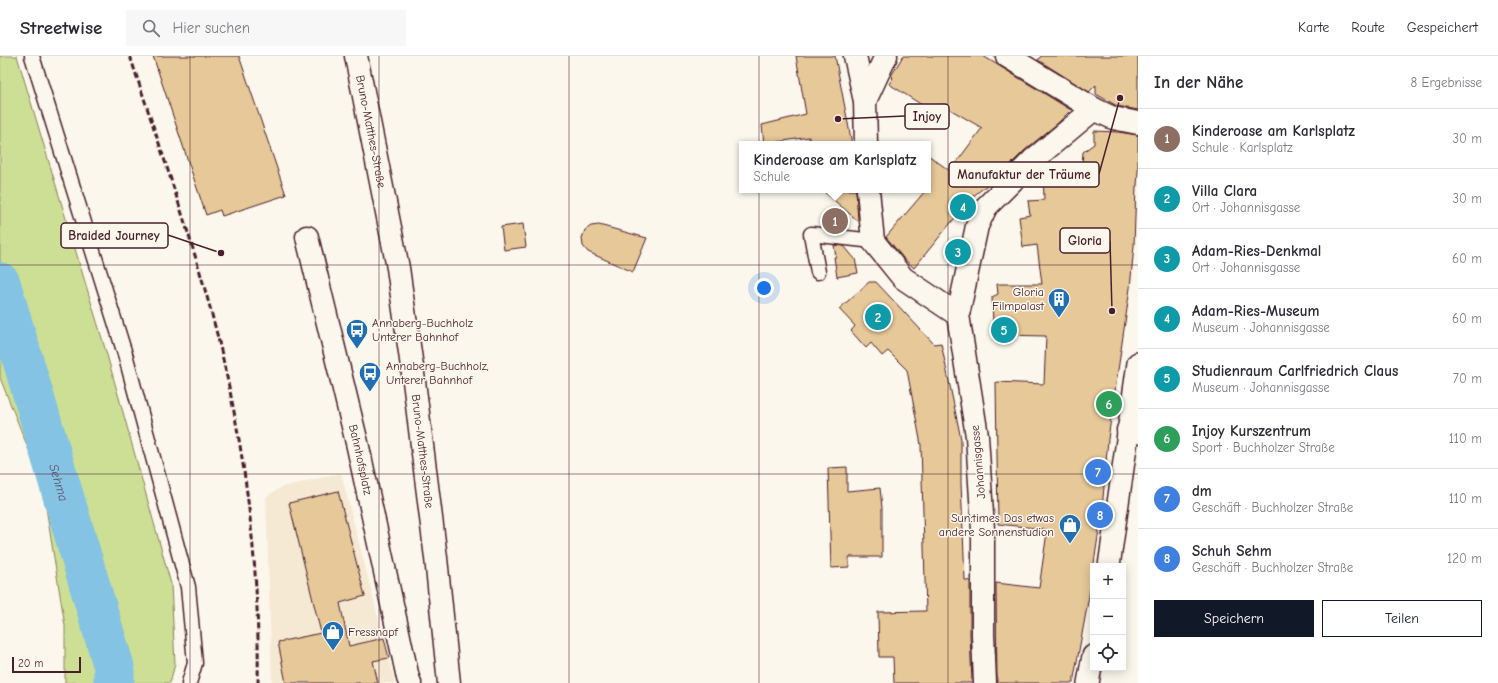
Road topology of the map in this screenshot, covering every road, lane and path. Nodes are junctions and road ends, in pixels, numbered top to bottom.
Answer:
1 (32, 56) edge
2 (356, 56) edge
3 (855, 56) edge
4 (886, 56) edge
5 (1007, 56) edge
6 (865, 101) junction
7 (1094, 109) junction
8 (1138, 123) edge
9 (866, 141) edge
10 (868, 193) edge
11 (307, 237) dead end
12 (873, 241) junction
13 (818, 272) dead end
14 (958, 315) junction
15 (1138, 363) edge
16 (1133, 431) edge
17 (1110, 563) edge
18 (1090, 671) edge
19 (408, 681) edge
20 (189, 683) edge
21 (449, 683) edge
22 (985, 683) edge
23 (1088, 683) edge

1 - 20 lane
2 - 21 street, Bruno-Matthes-Straße
3 - 6 street
4 - 6 street
5 - 7 street
6 - 9 street
7 - 8 street
7 - 14 street, Johannisgasse
10 - 12 street
11 - 19 street, Bahnhofsplatz
12 - 13 lane
12 - 14 street
14 - 22 street, Johannisgasse
15 - 16 street
16 - 17 street
18 - 23 street

